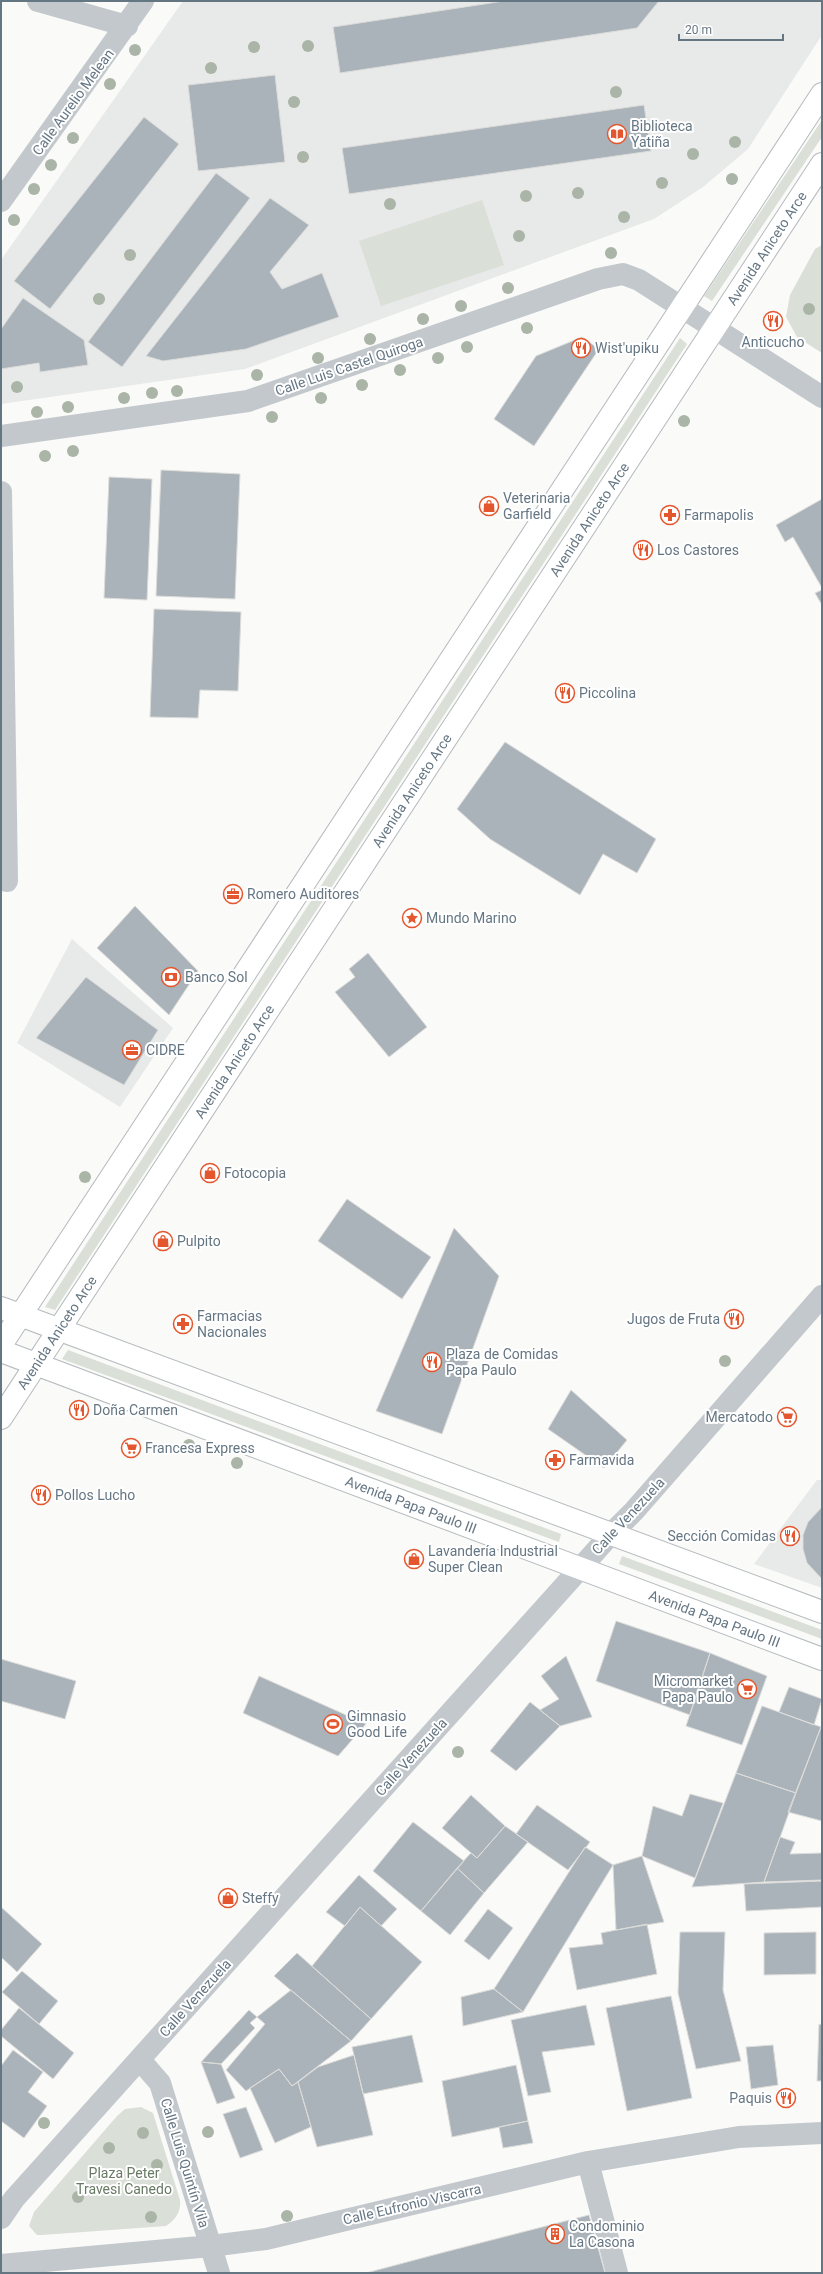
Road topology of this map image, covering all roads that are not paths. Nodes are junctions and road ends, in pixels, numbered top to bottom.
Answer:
1 (38, 1) edge
2 (144, 1) edge
3 (127, 26) junction
4 (822, 94) edge
5 (822, 164) edge
6 (1, 201) edge
7 (681, 308) junction
8 (713, 328) junction
9 (822, 397) edge
10 (1, 436) edge
11 (1, 492) edge
12 (7, 881) dead end
13 (822, 1296) edge
14 (11, 1312) edge
15 (59, 1329) junction
16 (1, 1345) edge
17 (1, 1351) edge
18 (36, 1364) junction
19 (1, 1418) edge
20 (610, 1534) junction
21 (580, 1569) junction
22 (822, 1612) edge
23 (822, 1659) edge
24 (140, 2060) junction
25 (822, 2133) edge
26 (588, 2162) junction
27 (1, 2218) edge
28 (211, 2246) junction
29 (1, 2265) edge
30 (219, 2273) edge
31 (617, 2273) edge

1 - 3 street
2 - 3 street, Calle Aurelio Melean
3 - 6 street, Calle Aurelio Melean
4 - 7 main road
5 - 8 main road, Avenida Aniceto Arce
7 - 8 street, Calle Luis Castel Quiroga
7 - 10 street, Calle Luis Castel Quiroga
7 - 14 main road
8 - 9 street, Calle Luis Castel Quiroga
8 - 15 main road, Avenida Aniceto Arce
11 - 12 street
13 - 20 street, Calle Venezuela
14 - 15 main road
14 - 16 main road
15 - 18 main road, Avenida Aniceto Arce
15 - 20 main road
17 - 18 main road, Avenida Papa Paulo III
18 - 19 main road, Avenida Aniceto Arce
18 - 21 main road, Avenida Papa Paulo III
20 - 21 street, Calle Venezuela
20 - 22 main road
21 - 23 main road, Avenida Papa Paulo III
21 - 24 street, Calle Venezuela
24 - 27 street, Calle Venezuela
24 - 28 street, Calle Luis Quintín Vila
25 - 26 street, Calle Eufronio Viscarra
26 - 28 street, Calle Eufronio Viscarra
26 - 31 street
28 - 29 street, Calle Eufronio Viscarra
28 - 30 street, Calle Luis Quintín Vila

